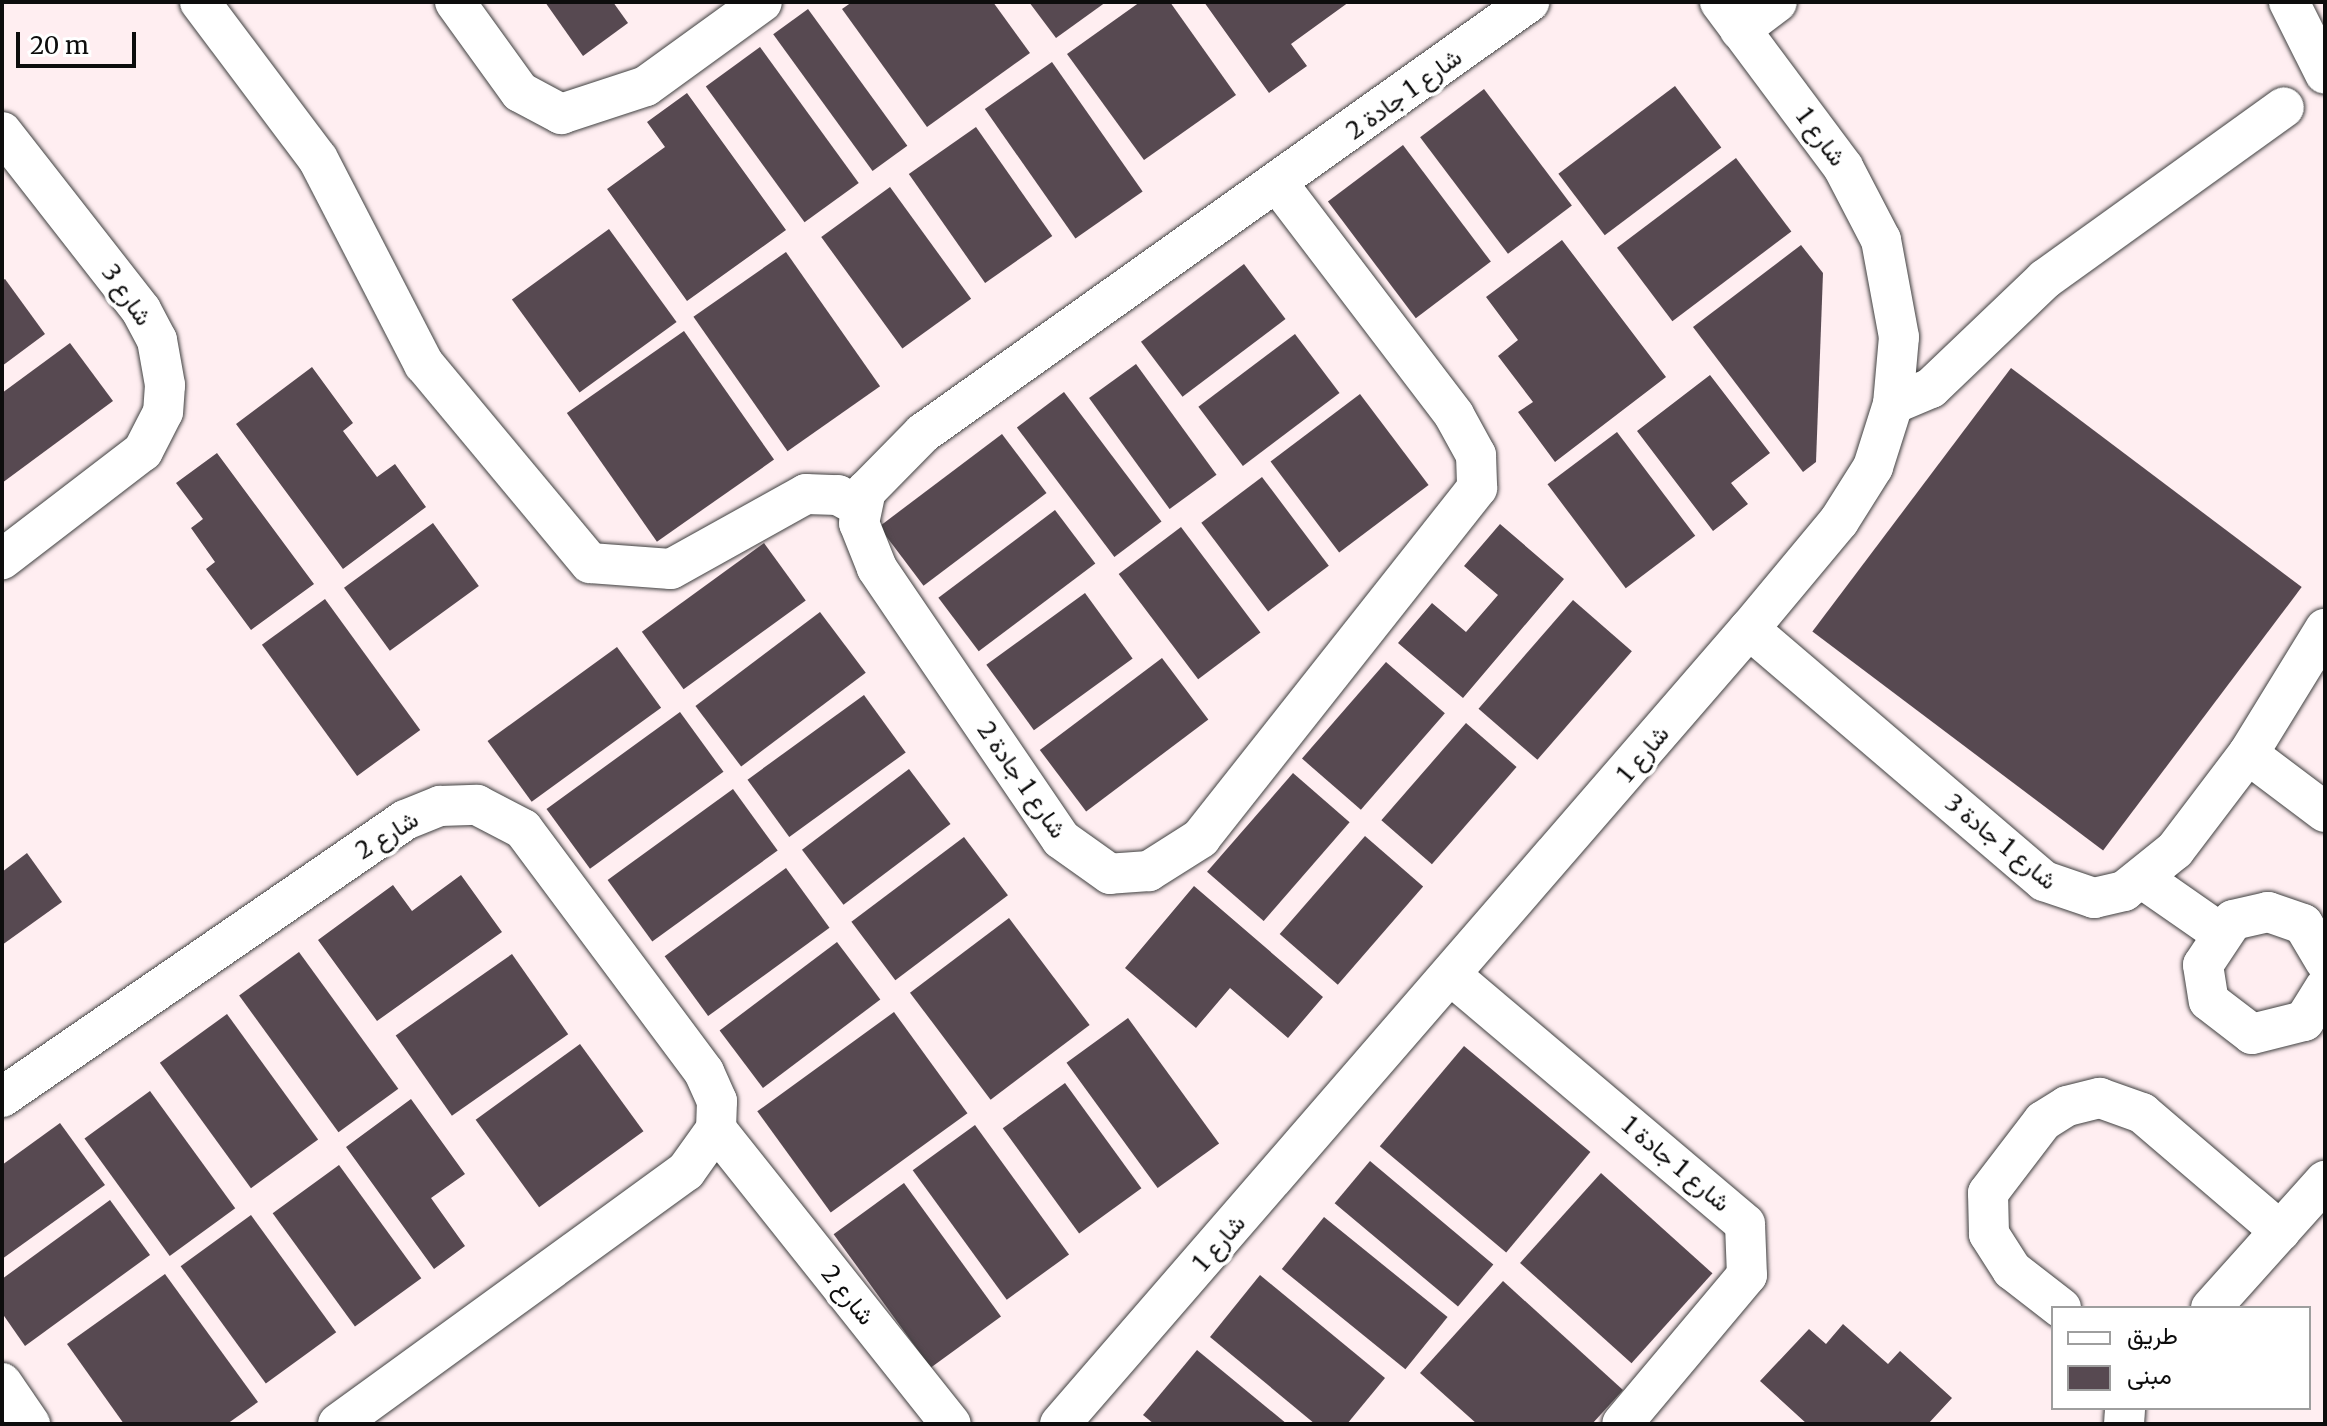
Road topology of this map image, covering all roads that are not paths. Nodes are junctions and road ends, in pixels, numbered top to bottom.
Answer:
1 (200, 2) edge
2 (455, 2) edge
3 (762, 2) edge
4 (1529, 2) edge
5 (1777, 2) edge
6 (2289, 2) edge
7 (1730, 16) edge
8 (2325, 74) edge
9 (2284, 107) dead end
10 (2, 132) edge
11 (1279, 185) junction
12 (1893, 404) junction
13 (860, 507) junction
14 (2, 559) edge
15 (1749, 629) junction
16 (2325, 629) edge
17 (2248, 754) junction
18 (2325, 812) edge
19 (2143, 879) junction
20 (2219, 932) junction
21 (2325, 961) edge
22 (1453, 977) junction
23 (2322, 1003) edge
24 (2, 1097) edge
25 (716, 1129) junction
26 (2325, 1181) edge
27 (2280, 1231) junction
28 (2058, 1306) edge
29 (2213, 1306) edge
30 (2, 1383) edge
31 (30, 1424) edge
32 (338, 1424) edge
33 (951, 1424) edge
34 (1060, 1424) edge
35 (1622, 1424) edge

1 - 13 street
2 - 3 street
4 - 11 street, شارع 1 جادة 2
5 - 7 street
6 - 8 street
7 - 12 street, شارع 1
9 - 12 street
10 - 14 street, شارع 3
11 - 13 street, شارع 1 جادة 2
11 - 13 street, شارع 1 جادة 2
12 - 15 street, شارع 1
15 - 19 street, شارع 1 جادة 3
15 - 22 street, شارع 1
16 - 17 street, شارع 1 جادة 3
17 - 18 street
17 - 19 street, شارع 1 جادة 3
19 - 20 street
20 - 21 street
20 - 23 street
22 - 34 street, شارع 1
22 - 35 street, شارع 1 جادة 1
24 - 25 street, شارع 2
25 - 32 street
25 - 33 street, شارع 2
26 - 27 street
27 - 28 street
27 - 29 street
30 - 31 street

